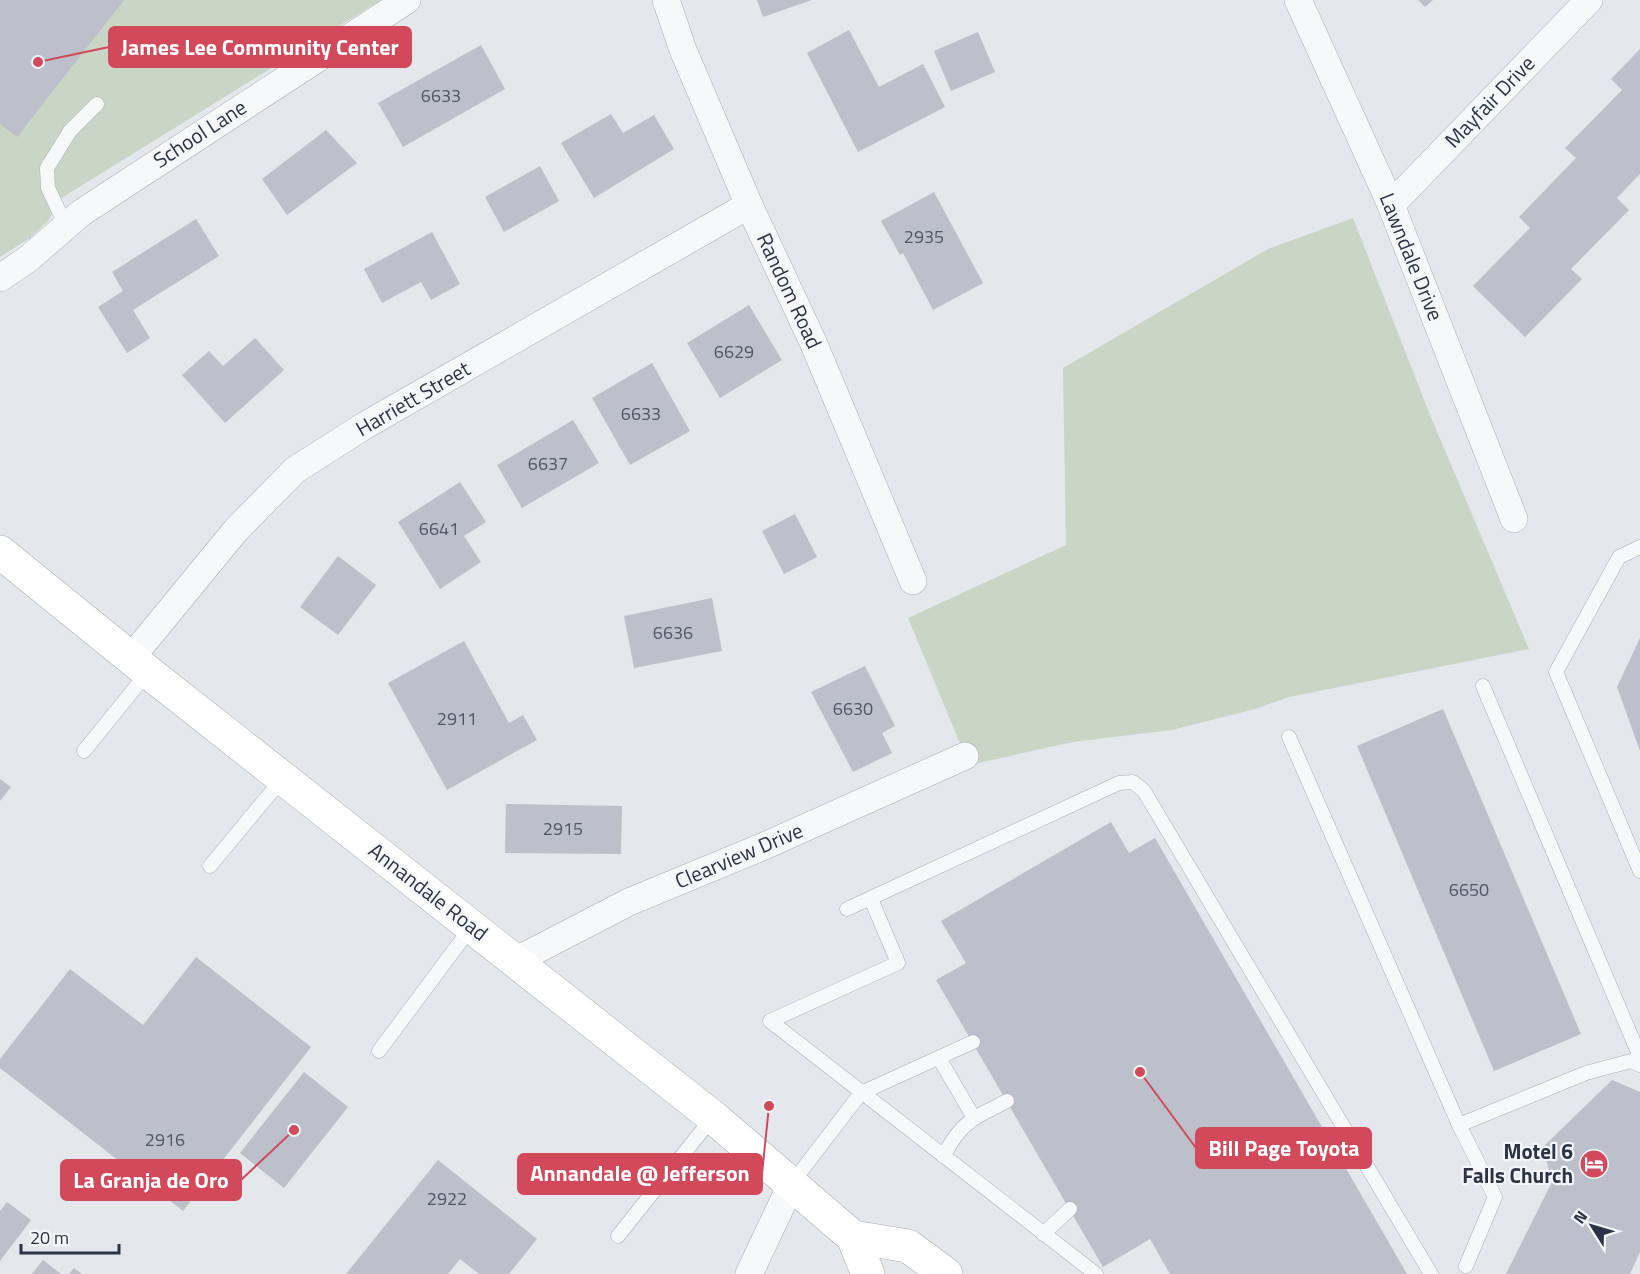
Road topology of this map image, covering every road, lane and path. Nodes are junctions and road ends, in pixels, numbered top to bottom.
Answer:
1 (407, 0) edge
2 (666, 0) edge
3 (1298, 0) edge
4 (1589, 0) edge
5 (97, 104) dead end
6 (749, 205) junction
7 (1391, 205) junction
8 (66, 226) junction
9 (0, 278) edge
10 (1514, 519) dead end
11 (1640, 547) edge
12 (0, 552) edge
13 (914, 581) dead end
14 (139, 665) junction
15 (1483, 686) dead end
16 (1288, 737) dead end
17 (84, 751) dead end
18 (965, 756) dead end
19 (283, 778) junction
20 (210, 866) dead end
21 (1640, 871) edge
22 (871, 898) junction
23 (848, 909) dead end
24 (472, 926) junction
25 (515, 961) junction
26 (973, 1042) dead end
27 (379, 1051) dead end
28 (1640, 1057) edge
29 (939, 1058) junction
30 (1640, 1065) edge
31 (861, 1093) junction
32 (1007, 1101) dead end
33 (713, 1117) junction
34 (974, 1118) junction
35 (1460, 1125) junction
36 (943, 1156) junction
37 (792, 1183) junction
38 (1070, 1209) dead end
39 (1043, 1234) junction
40 (618, 1236) dead end
41 (853, 1237) junction
42 (1466, 1266) dead end
43 (749, 1274) edge
44 (868, 1274) edge
45 (945, 1274) edge
46 (1096, 1274) edge
47 (1431, 1274) edge

1 - 8 street, School Lane
2 - 6 street, Random Road
3 - 7 street, Lawndale Drive
4 - 7 street, Mayfair Drive
5 - 8 lane
6 - 13 street, Random Road
6 - 14 street, Harriett Street
7 - 10 street, Lawndale Drive
8 - 9 street, School Lane
11 - 21 lane
12 - 14 main road, Annandale Road
14 - 17 lane
14 - 19 main road, Annandale Road
15 - 28 lane
16 - 35 lane
18 - 25 street, Clearview Drive
19 - 20 lane
19 - 24 main road, Annandale Road
22 - 23 lane
22 - 31 lane
22 - 47 lane
24 - 25 main road, Annandale Road
24 - 27 lane
25 - 33 main road, Annandale Road
26 - 29 lane
29 - 31 lane
29 - 34 lane
30 - 35 lane
31 - 36 lane
31 - 37 lane
32 - 34 lane
33 - 37 main road, Annandale Road
33 - 40 lane
34 - 36 lane
35 - 42 lane
36 - 39 lane
37 - 41 main road, Annandale Road
37 - 43 street
38 - 39 lane
39 - 46 lane
41 - 44 main road, Annandale Road
41 - 45 main road

